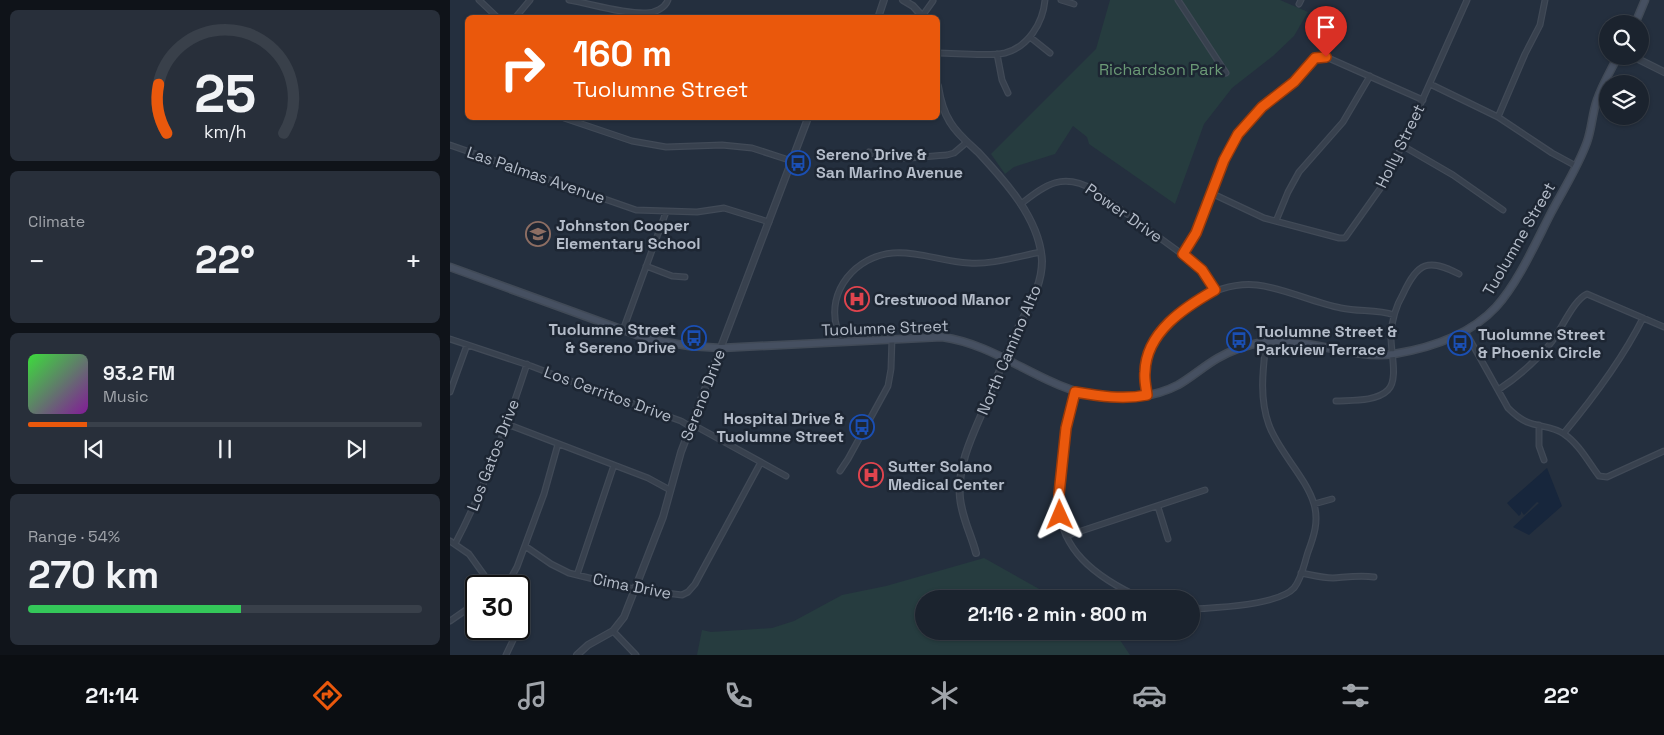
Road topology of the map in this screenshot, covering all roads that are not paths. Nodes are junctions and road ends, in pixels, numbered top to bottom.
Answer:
1 (479, 0) edge
2 (530, 0) edge
3 (569, 0) edge
4 (668, 0) edge
5 (884, 0) edge
6 (903, 0) edge
7 (933, 0) edge
8 (1045, 0) edge
9 (1061, 0) edge
10 (1178, 0) edge
11 (1467, 0) edge
12 (1545, 0) edge
13 (1645, 0) edge
14 (1074, 4) dead end
15 (495, 15) edge
16 (518, 15) edge
17 (879, 15) edge
18 (922, 15) edge
19 (924, 15) edge
20 (1639, 15) edge
21 (1030, 37) junction
22 (940, 53) edge
23 (1050, 53) dead end
24 (997, 54) junction
25 (1649, 64) edge
26 (1614, 65) edge
27 (1664, 72) edge
28 (1226, 74) dead end
29 (1370, 76) junction
30 (1430, 84) junction
31 (1008, 92) dead end
32 (940, 100) edge
33 (1423, 100) junction
34 (1498, 117) junction
35 (570, 120) edge
36 (807, 120) edge
37 (966, 142) junction
38 (450, 145) edge
39 (1403, 146) junction
40 (869, 152) dead end
41 (792, 161) junction
42 (1576, 166) junction
43 (1211, 193) junction
44 (1021, 204) junction
45 (1503, 210) dead end
46 (666, 212) junction
47 (1276, 221) junction
48 (769, 222) junction
49 (1041, 252) junction
50 (1183, 254) junction
51 (450, 266) edge
52 (646, 266) junction
53 (1459, 274) dead end
54 (685, 277) dead end
55 (1215, 290) junction
56 (1394, 315) junction
57 (1643, 318) junction
58 (1664, 327) edge
59 (623, 330) junction
60 (1465, 331) junction
61 (892, 338) junction
62 (450, 339) edge
63 (843, 342) junction
64 (1266, 342) junction
65 (467, 345) junction
66 (721, 348) junction
67 (1391, 354) junction
68 (1004, 358) junction
69 (527, 364) junction
70 (1498, 390) junction
71 (450, 392) edge
72 (1075, 392) junction
73 (1147, 395) junction
74 (1336, 401) dead end
75 (507, 424) junction
76 (1539, 425) junction
77 (691, 427) junction
78 (1564, 433) junction
79 (558, 444) junction
80 (1664, 451) edge
81 (1544, 460) dead end
82 (761, 462) junction
83 (614, 465) junction
84 (840, 471) dead end
85 (786, 476) dead end
86 (670, 490) junction
87 (1205, 490) dead end
88 (1332, 499) dead end
89 (1314, 504) junction
90 (1158, 507) junction
91 (1066, 536) junction
92 (1168, 539) dead end
93 (450, 541) edge
94 (455, 544) junction
95 (525, 546) junction
96 (976, 552) dead end
97 (1301, 573) junction
98 (484, 575) edge
99 (511, 575) edge
100 (577, 575) junction
101 (1374, 577) dead end
102 (634, 589) junction
103 (1125, 590) edge
104 (1200, 607) edge
105 (465, 611) edge
106 (450, 621) edge
107 (613, 631) junction
108 (513, 640) edge
109 (506, 655) edge
110 (577, 655) edge
111 (636, 655) edge

1 - 15 street
2 - 16 street
3 - 4 street
5 - 17 street
6 - 18 street
7 - 19 street
8 - 21 street
9 - 14 street
10 - 28 street
11 - 30 street, Holly Street
12 - 34 street
13 - 20 main road
21 - 23 street
21 - 24 street
22 - 24 street
24 - 31 street
25 - 27 street
26 - 42 main road, Tuolumne Street
29 - 33 street
29 - 43 street
29 - 47 street
30 - 33 street, Holly Street
30 - 34 street
32 - 37 street, North Camino Alto
33 - 39 street, Holly Street
34 - 42 street
35 - 41 street
36 - 41 street, Sereno Drive
37 - 40 street
37 - 44 street, North Camino Alto
38 - 46 street, Las Palmas Avenue
39 - 45 street
39 - 47 street, Holly Street
41 - 48 street, Sereno Drive
42 - 60 main road, Tuolumne Street
43 - 47 street, Holly Street
43 - 50 street
44 - 49 street, North Camino Alto
44 - 50 street, Power Drive
46 - 48 street, Las Palmas Avenue
46 - 52 street
48 - 66 street, Sereno Drive
49 - 63 street
49 - 68 street, North Camino Alto
50 - 55 street, Power Drive
51 - 59 main road, Tuolumne Street
52 - 54 street
52 - 59 street
53 - 56 street
55 - 56 street
55 - 73 street
56 - 67 street
57 - 58 street
57 - 70 street
57 - 78 street
59 - 66 main road, Tuolumne Street
60 - 67 main road, Tuolumne Street
60 - 70 street
61 - 63 main road, Tuolumne Street
61 - 68 main road, Tuolumne Street
61 - 84 street
62 - 65 street, Los Cerritos Drive
63 - 66 main road, Tuolumne Street
64 - 67 main road, Tuolumne Street
64 - 73 main road, Tuolumne Street
64 - 89 street
65 - 69 street, Los Cerritos Drive
65 - 71 street
66 - 77 street, Sereno Drive
67 - 74 street
68 - 72 main road, Tuolumne Street
68 - 96 street, North Camino Alto
69 - 75 street, Los Gatos Drive
69 - 77 street, Los Cerritos Drive
70 - 76 street
72 - 73 main road, Tuolumne Street
72 - 91 street
75 - 79 street
75 - 94 street, Los Gatos Drive
76 - 78 street
76 - 81 street
77 - 82 street, Los Cerritos Drive
77 - 86 street, Sereno Drive
78 - 80 street
79 - 83 street
79 - 95 street
82 - 85 street, Los Cerritos Drive
82 - 102 street, Cima Drive
83 - 86 street
83 - 100 street
86 - 102 street, Sereno Drive
87 - 90 street
88 - 89 street
89 - 97 street
90 - 91 street
90 - 92 street
91 - 103 street
93 - 94 street
94 - 98 street
95 - 99 street
95 - 100 street, Cima Drive
97 - 101 street
97 - 104 street
100 - 102 street, Cima Drive
102 - 107 street, Sereno Drive
105 - 106 street
107 - 110 street, Sereno Drive
107 - 111 street
108 - 109 street

